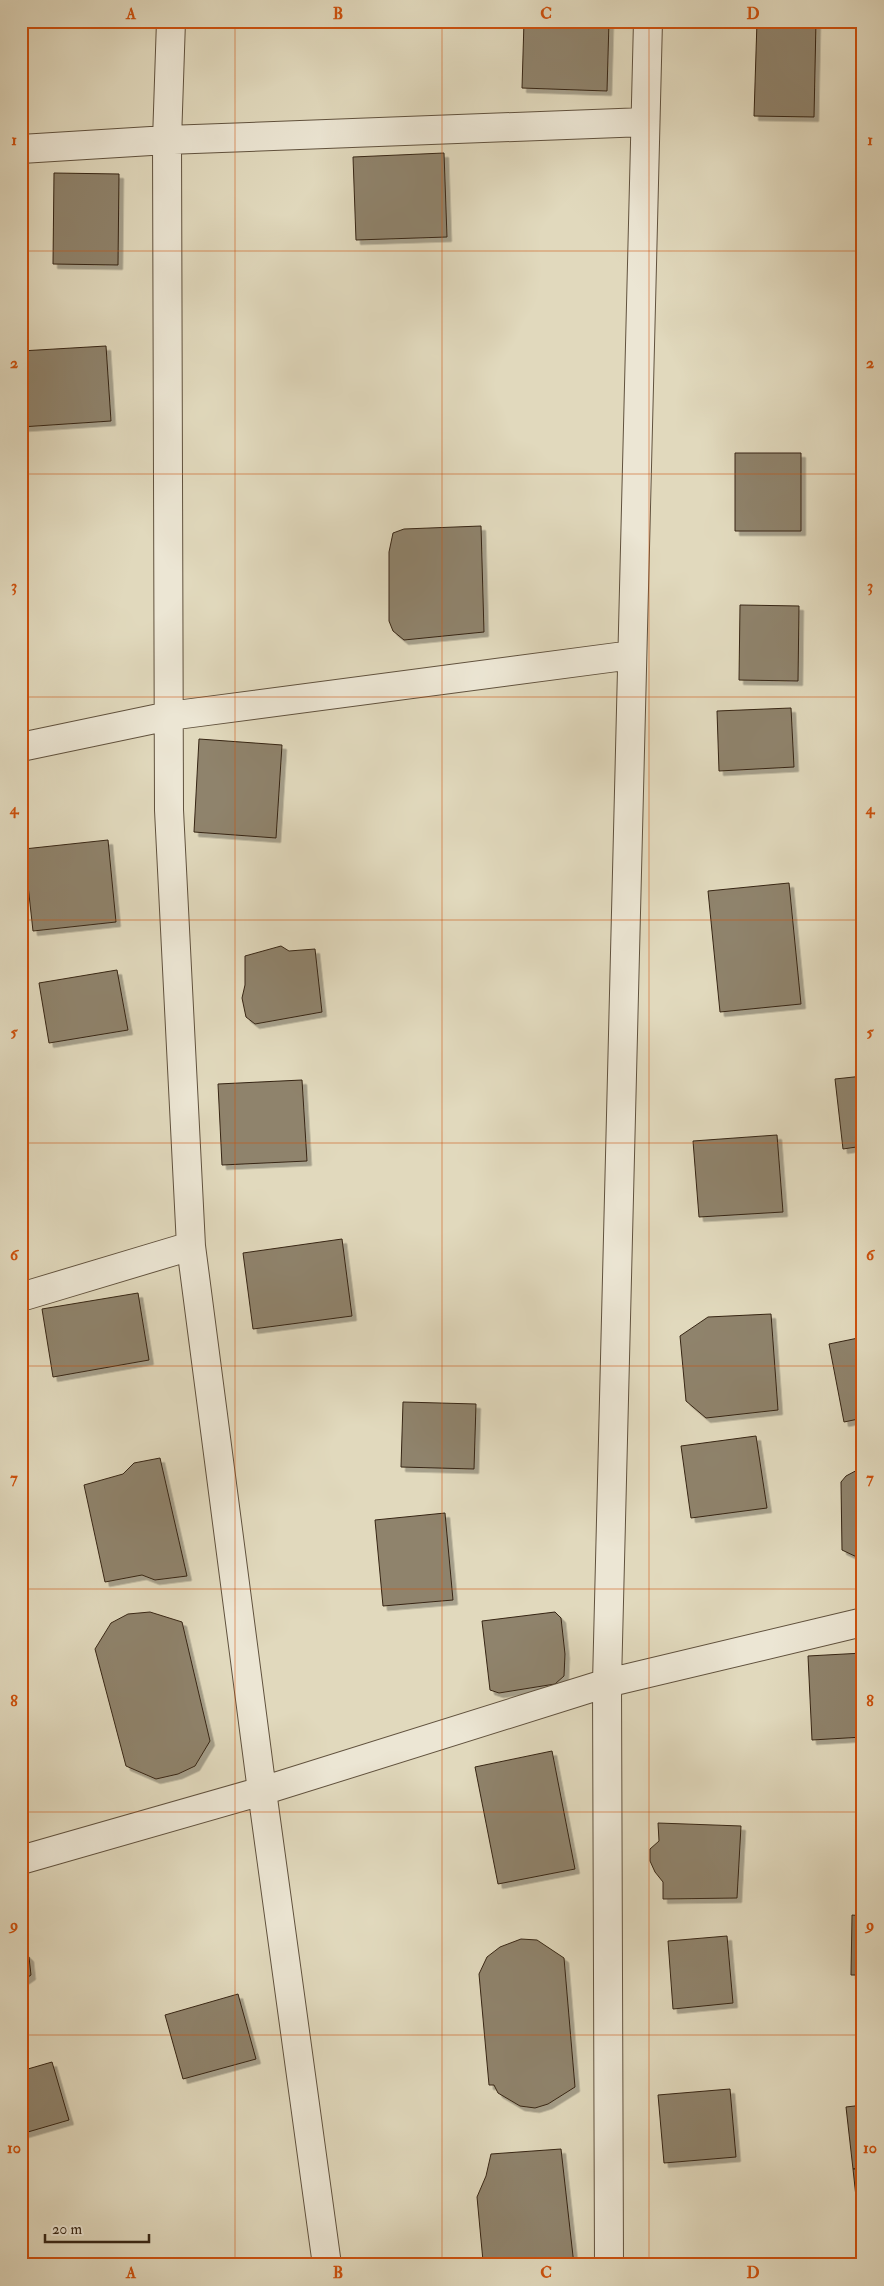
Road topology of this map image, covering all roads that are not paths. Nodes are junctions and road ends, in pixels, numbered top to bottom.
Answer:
1 (171, 21) edge
2 (648, 21) edge
3 (646, 122) junction
4 (167, 140) junction
5 (21, 149) edge
6 (632, 655) junction
7 (169, 716) junction
8 (21, 747) edge
9 (191, 1246) junction
10 (21, 1297) edge
11 (863, 1622) edge
12 (607, 1683) junction
13 (262, 1791) junction
14 (21, 1860) edge
15 (328, 2265) edge
16 (609, 2265) edge

1 - 4 street
2 - 3 street
3 - 4 street
3 - 6 street
4 - 5 street
4 - 7 street
6 - 7 street
6 - 12 street
7 - 8 street
7 - 9 street
9 - 10 street
9 - 13 street
11 - 12 street
12 - 13 street
12 - 16 street
13 - 14 street
13 - 15 street

